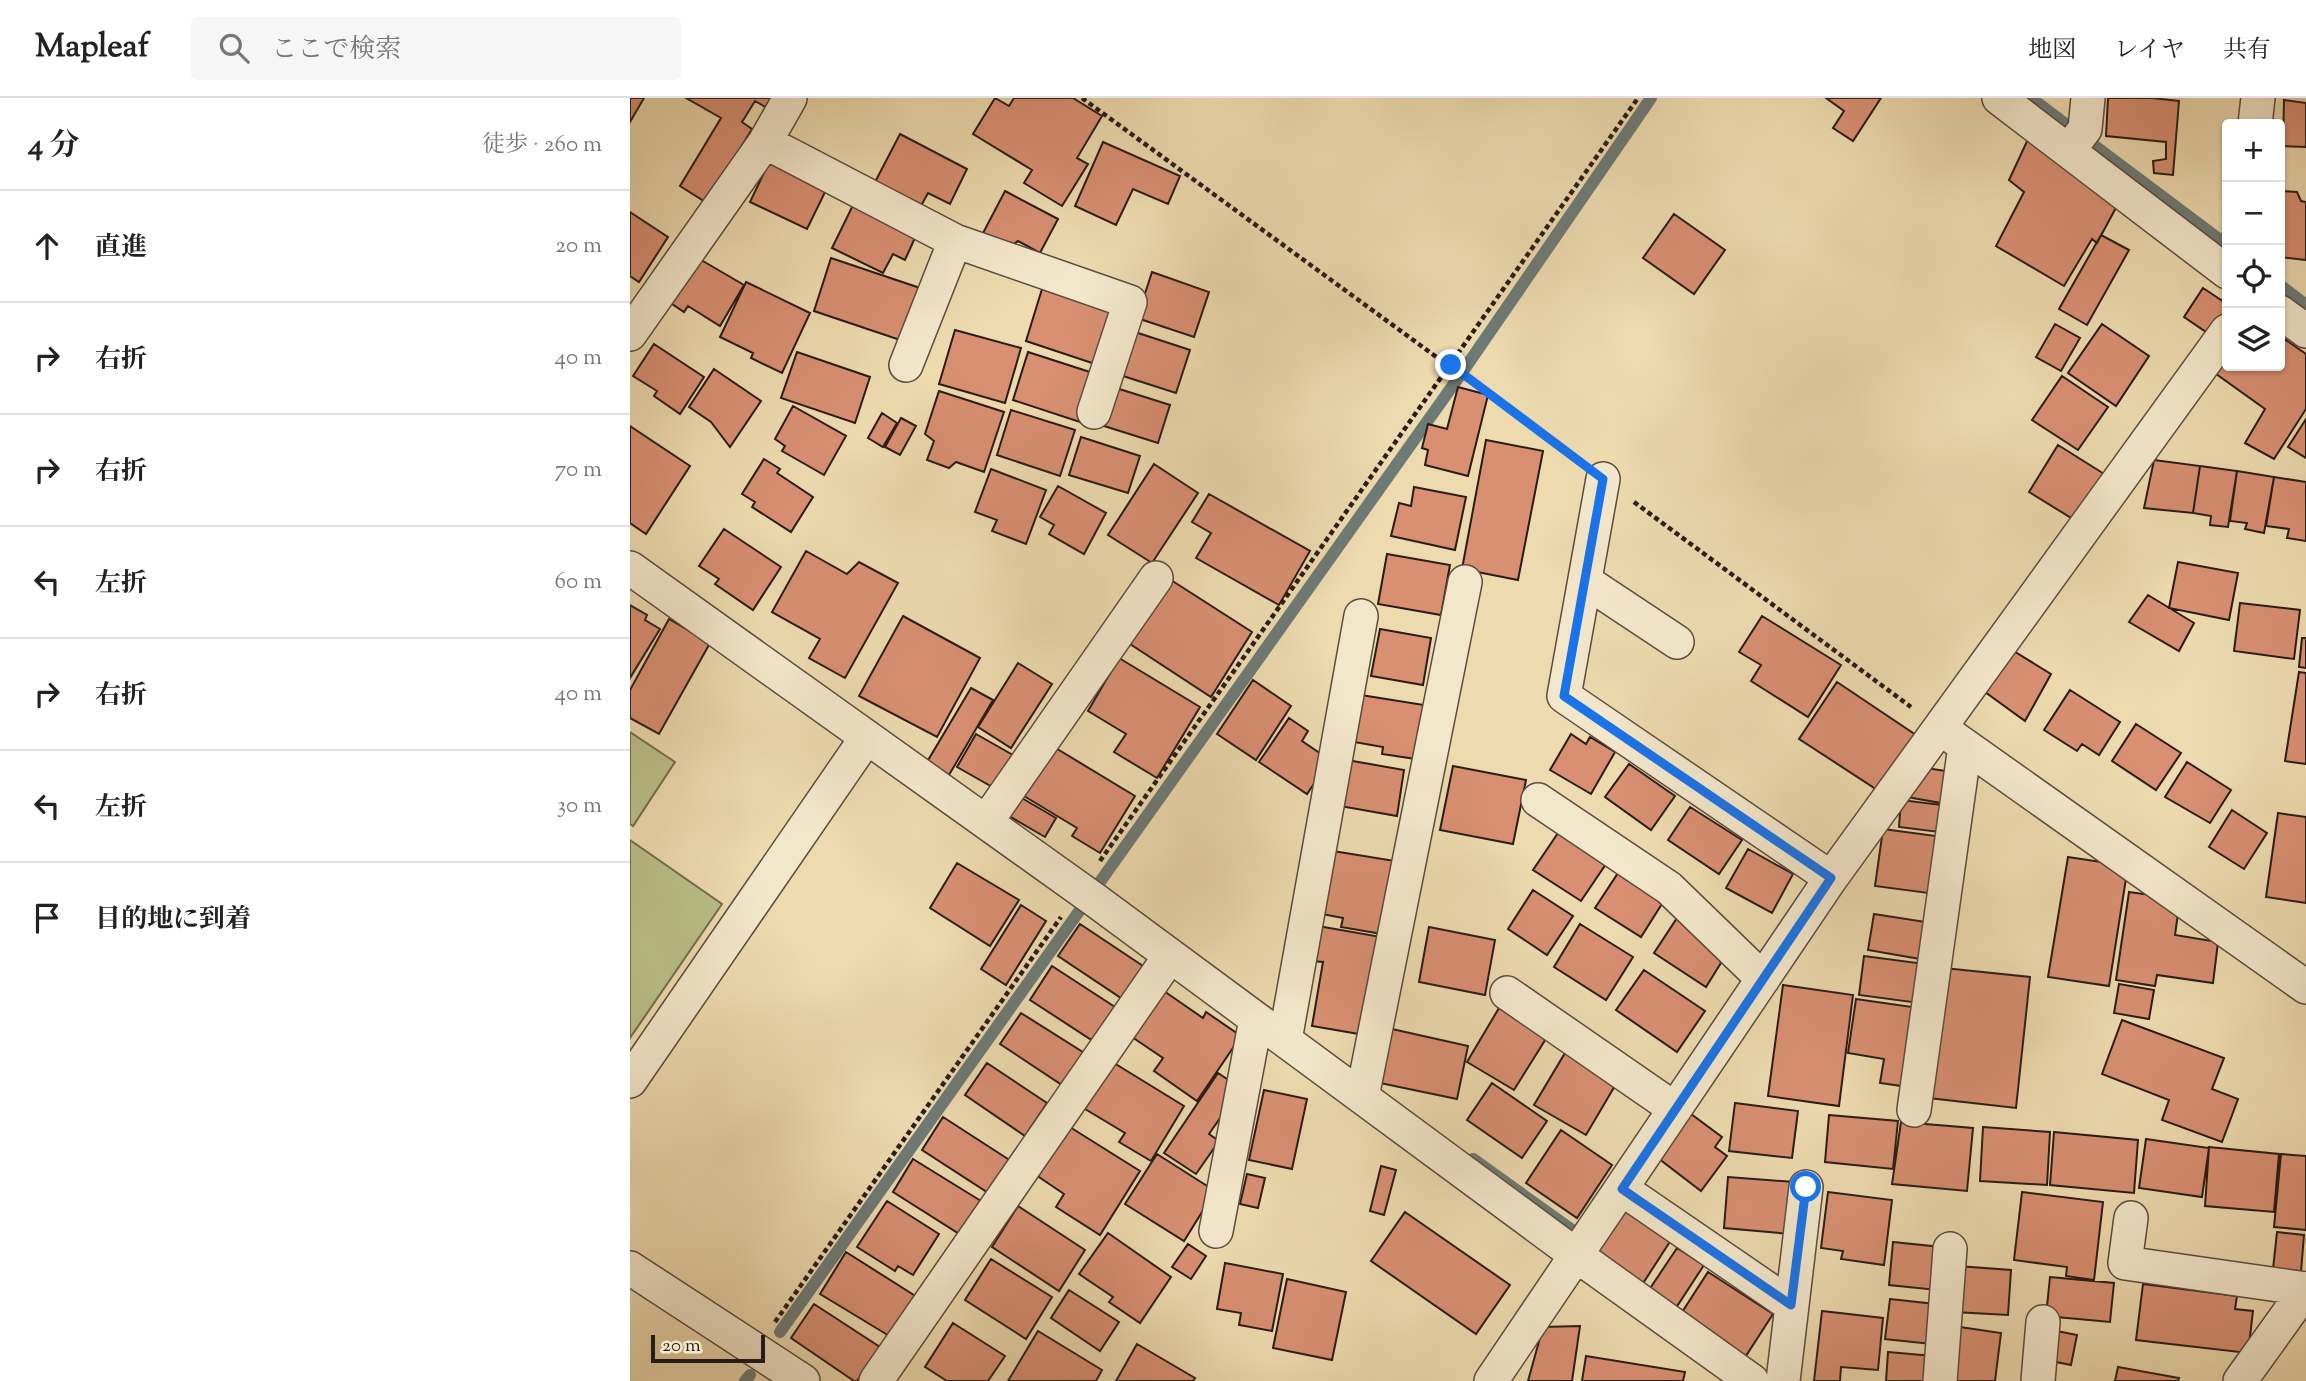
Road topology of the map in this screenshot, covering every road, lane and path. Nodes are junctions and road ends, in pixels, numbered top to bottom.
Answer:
1 (790, 98) edge
2 (1082, 98) edge
3 (1637, 98) edge
4 (1999, 98) edge
5 (2258, 98) edge
6 (2256, 119) edge
7 (2079, 129) edge
8 (765, 142) junction
9 (955, 241) junction
10 (2222, 265) edge
11 (2285, 316) edge
12 (2306, 331) edge
13 (630, 334) edge
14 (2222, 338) edge
15 (906, 365) dead end
16 (1451, 365) junction
17 (1094, 412) dead end
18 (1603, 479) junction
19 (630, 568) edge
20 (1156, 578) dead end
21 (1585, 580) junction
22 (1465, 582) dead end
23 (1361, 616) dead end
24 (1677, 642) dead end
25 (867, 737) junction
26 (1953, 737) junction
27 (1538, 800) dead end
28 (992, 814) junction
29 (1831, 878) junction
30 (1090, 886) junction
31 (1170, 956) junction
32 (1763, 979) junction
33 (2306, 987) edge
34 (1507, 993) dead end
35 (1256, 1019) junction
36 (1285, 1040) junction
37 (630, 1081) edge
38 (1362, 1097) junction
39 (1675, 1109) junction
40 (1914, 1110) dead end
41 (1806, 1187) dead end
42 (1622, 1189) junction
43 (2131, 1218) dead end
44 (1216, 1231) dead end
45 (1950, 1250) dead end
46 (1576, 1255) junction
47 (630, 1268) edge
48 (2306, 1289) edge
49 (1791, 1305) junction
50 (2043, 1322) dead end
51 (756, 1351) junction
52 (803, 1381) edge
53 (876, 1381) edge
54 (1491, 1381) edge
55 (1752, 1381) edge
56 (1783, 1381) edge
57 (1940, 1381) edge
58 (2038, 1381) edge
59 (2240, 1381) edge

1 - 8 street
2 - 16 path
3 - 16 path
4 - 7 street
5 - 6 street
7 - 10 street
8 - 9 street
8 - 13 street
9 - 15 street
9 - 17 street
11 - 12 street
14 - 26 street
16 - 18 path
16 - 30 path
18 - 21 street
18 - 26 path
19 - 25 street
20 - 28 street
21 - 24 street
21 - 29 street
22 - 38 street
23 - 36 street
25 - 28 street
25 - 37 street
26 - 29 street
26 - 33 street
26 - 40 street
27 - 32 street
28 - 30 street
29 - 32 street
30 - 31 street
30 - 51 path
31 - 35 street
31 - 53 street
32 - 39 street
34 - 39 street
35 - 36 street
35 - 44 street
36 - 38 street
38 - 46 street
39 - 42 street
41 - 49 street
42 - 46 street
42 - 49 street
43 - 48 street
45 - 57 street
46 - 54 street
46 - 55 street
47 - 51 street
48 - 59 street
49 - 56 street
50 - 58 street
51 - 52 street

